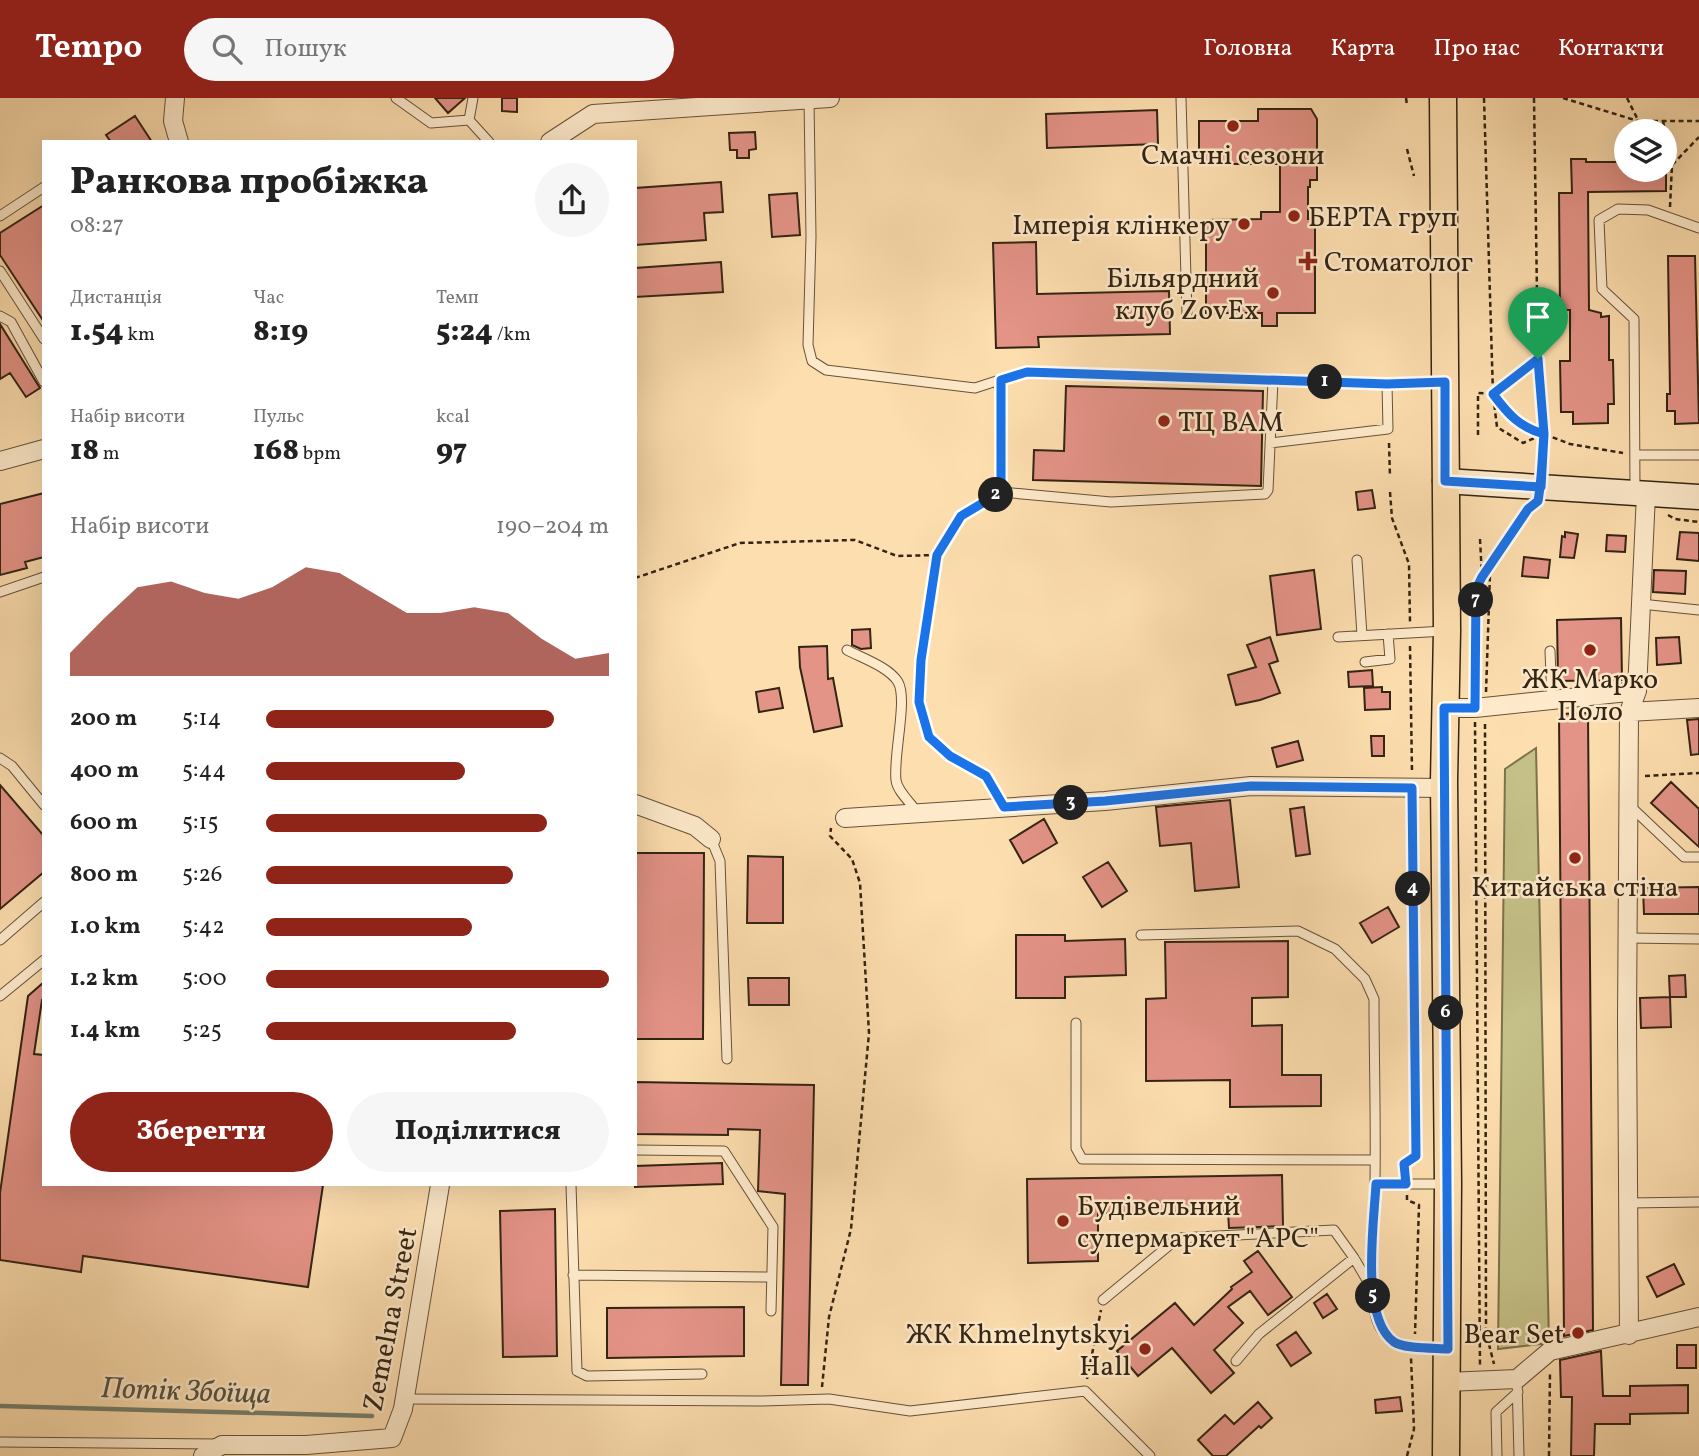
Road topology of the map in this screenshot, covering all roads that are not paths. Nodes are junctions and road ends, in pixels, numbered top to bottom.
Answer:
1 (174, 98) edge
2 (397, 98) edge
3 (472, 98) edge
4 (830, 98) edge
5 (1181, 98) edge
6 (1443, 98) edge
7 (809, 99) edge
8 (469, 120) junction
9 (178, 140) edge
10 (487, 140) edge
11 (553, 140) edge
12 (42, 188) edge
13 (0, 216) edge
14 (1699, 228) edge
15 (0, 271) edge
16 (1187, 314) dead end
17 (0, 316) edge
18 (42, 336) edge
19 (42, 378) edge
20 (1001, 380) junction
21 (1273, 380) junction
22 (1445, 382) junction
23 (1387, 384) junction
24 (1270, 443) junction
25 (42, 450) edge
26 (1635, 455) junction
27 (1699, 455) edge
28 (0, 461) edge
29 (1445, 481) junction
30 (1640, 494) junction
31 (1699, 497) edge
32 (1357, 560) dead end
33 (42, 578) edge
34 (0, 592) edge
35 (1641, 604) junction
36 (1699, 610) edge
37 (1447, 631) junction
38 (1388, 634) junction
39 (1362, 635) junction
40 (1338, 637) dead end
41 (847, 650) dead end
42 (1550, 650) dead end
43 (1365, 662) dead end
44 (1637, 691) junction
45 (1552, 701) junction
46 (1444, 708) junction
47 (1699, 708) edge
48 (1629, 712) junction
49 (0, 758) edge
50 (1444, 788) junction
51 (42, 803) edge
52 (1628, 803) junction
53 (637, 805) edge
54 (917, 812) junction
55 (845, 818) road end
56 (711, 839) joint
57 (1699, 857) edge
58 (42, 904) edge
59 (1142, 935) dead end
60 (1628, 937) junction
61 (1699, 939) edge
62 (0, 940) edge
63 (42, 962) edge
64 (0, 996) edge
65 (1076, 1023) dead end
66 (727, 1059) dead end
67 (637, 1150) edge
68 (1375, 1160) junction
69 (1376, 1184) junction
70 (1448, 1184) junction
71 (440, 1186) edge
72 (571, 1186) edge
73 (1699, 1202) edge
74 (1628, 1203) junction
75 (1354, 1258) junction
76 (573, 1275) junction
77 (772, 1277) junction
78 (1372, 1289) junction
79 (1103, 1300) road end
80 (771, 1311) dead end
81 (1699, 1317) edge
82 (1629, 1335) junction
83 (1448, 1349) junction
84 (1236, 1361) dead end
85 (702, 1374) dead end
86 (1447, 1382) junction
87 (1517, 1386) junction
88 (405, 1399) junction
89 (0, 1442) edge
90 (222, 1444) junction
91 (392, 1447) edge
92 (203, 1456) edge
93 (1150, 1456) edge
94 (1446, 1456) edge
95 (1496, 1456) edge
96 (1519, 1456) edge

1 - 9 street
2 - 8 lane
3 - 8 lane
4 - 7 street
5 - 16 lane
6 - 22 main road
7 - 11 street
7 - 20 lane
8 - 10 lane
12 - 13 lane
14 - 26 lane
15 - 18 lane
17 - 19 lane
20 - 21 lane
20 - 24 lane
21 - 23 lane
21 - 24 lane
22 - 23 lane
22 - 29 main road
23 - 24 lane
25 - 28 street
26 - 27 lane
26 - 30 lane
29 - 30 main road
29 - 37 main road
30 - 31 main road
30 - 35 street
32 - 39 lane
33 - 34 lane
35 - 36 lane
35 - 44 street
37 - 38 lane
37 - 46 main road
38 - 39 lane
38 - 43 lane
39 - 40 lane
41 - 54 lane
42 - 45 lane
44 - 45 street
44 - 48 street
45 - 46 street
46 - 50 main road
47 - 48 street
48 - 52 street
49 - 51 lane
50 - 54 street
50 - 70 main road
52 - 57 lane
52 - 60 street
53 - 56 street
54 - 55 street
56 - 66 lane
58 - 62 lane
59 - 68 lane
60 - 61 lane
60 - 74 street
63 - 64 lane
65 - 68 lane
67 - 77 lane
68 - 69 lane
69 - 70 lane
69 - 78 lane
70 - 83 main road
71 - 88 street, Zemelna Street
72 - 76 lane
73 - 74 lane
74 - 82 street
75 - 78 lane
75 - 79 lane
75 - 84 lane
76 - 77 lane
76 - 85 lane
77 - 80 lane
78 - 83 lane
81 - 82 street
82 - 87 street
83 - 86 main road
86 - 87 street
86 - 94 main road
87 - 95 lane
87 - 96 lane
88 - 91 street, Zemelna Street
88 - 93 lane
89 - 90 lane
90 - 91 street, Zemelna Street
90 - 92 street

